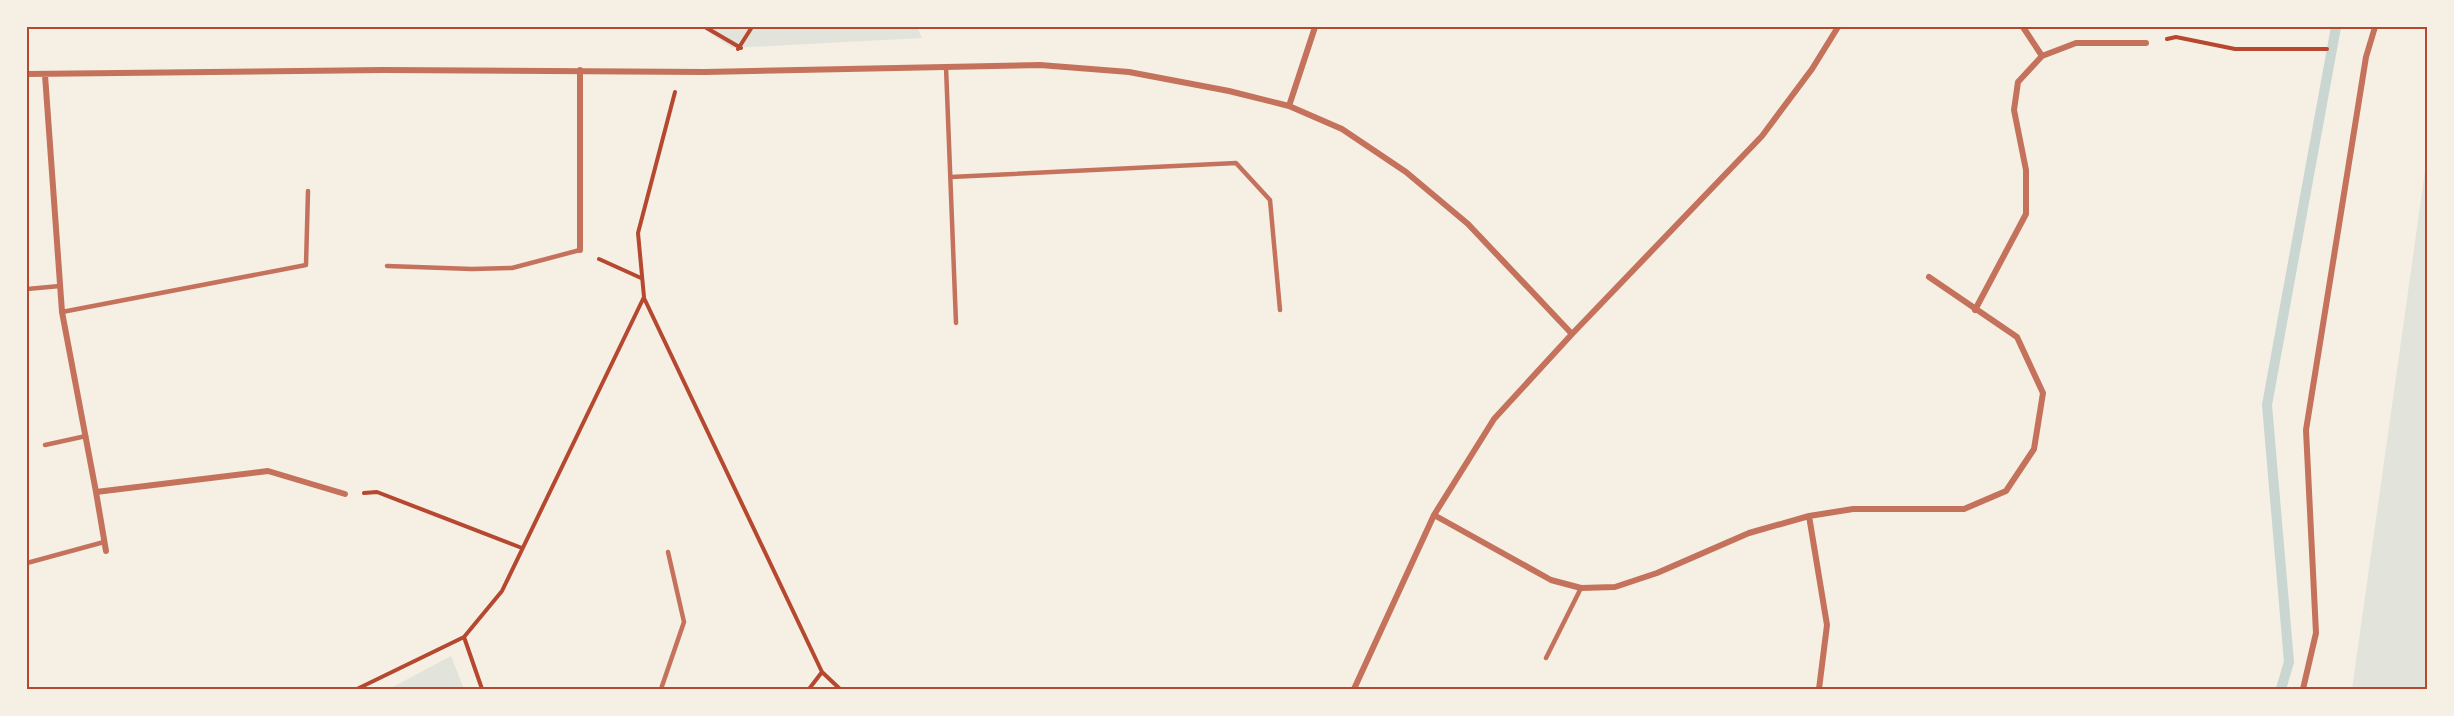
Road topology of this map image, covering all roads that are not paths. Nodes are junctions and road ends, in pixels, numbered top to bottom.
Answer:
1 (1315, 27) edge
2 (1838, 27) edge
3 (2023, 27) edge
4 (2375, 27) edge
5 (2146, 43) road end
6 (2042, 56) junction
7 (946, 67) junction
8 (580, 70) junction
9 (27, 74) edge
10 (45, 75) junction
11 (1289, 106) junction
12 (951, 177) junction
13 (308, 191) dead end
14 (580, 250) joint
15 (387, 266) dead end
16 (1929, 277) dead end
17 (60, 286) junction
18 (27, 290) edge
19 (1280, 310) dead end
20 (1975, 310) junction
21 (62, 312) junction
22 (956, 323) dead end
23 (1572, 334) junction
24 (86, 436) junction
25 (45, 446) dead end
26 (96, 492) junction
27 (345, 494) road end
28 (1434, 515) junction
29 (1809, 516) junction
30 (104, 542) junction
31 (106, 551) dead end
32 (668, 552) dead end
33 (27, 563) edge
34 (1581, 588) junction
35 (1546, 658) dead end
36 (662, 689) edge
37 (1354, 689) edge
38 (1820, 689) edge
39 (2303, 689) edge

1 - 11 street
2 - 23 street
3 - 6 street
4 - 39 street
5 - 6 street
6 - 20 street
7 - 8 street
7 - 11 street
7 - 12 lane
8 - 10 street
8 - 14 street
9 - 10 street
10 - 17 street
11 - 23 street
12 - 19 lane
12 - 22 lane
13 - 21 lane
14 - 15 lane
16 - 20 street
17 - 18 lane
17 - 21 street
20 - 29 street
21 - 24 street
23 - 28 street
24 - 25 lane
24 - 26 street
26 - 27 street
26 - 30 street
28 - 34 street
28 - 37 street
29 - 34 street
29 - 38 street
30 - 31 street
30 - 33 lane
32 - 36 lane
34 - 35 lane

